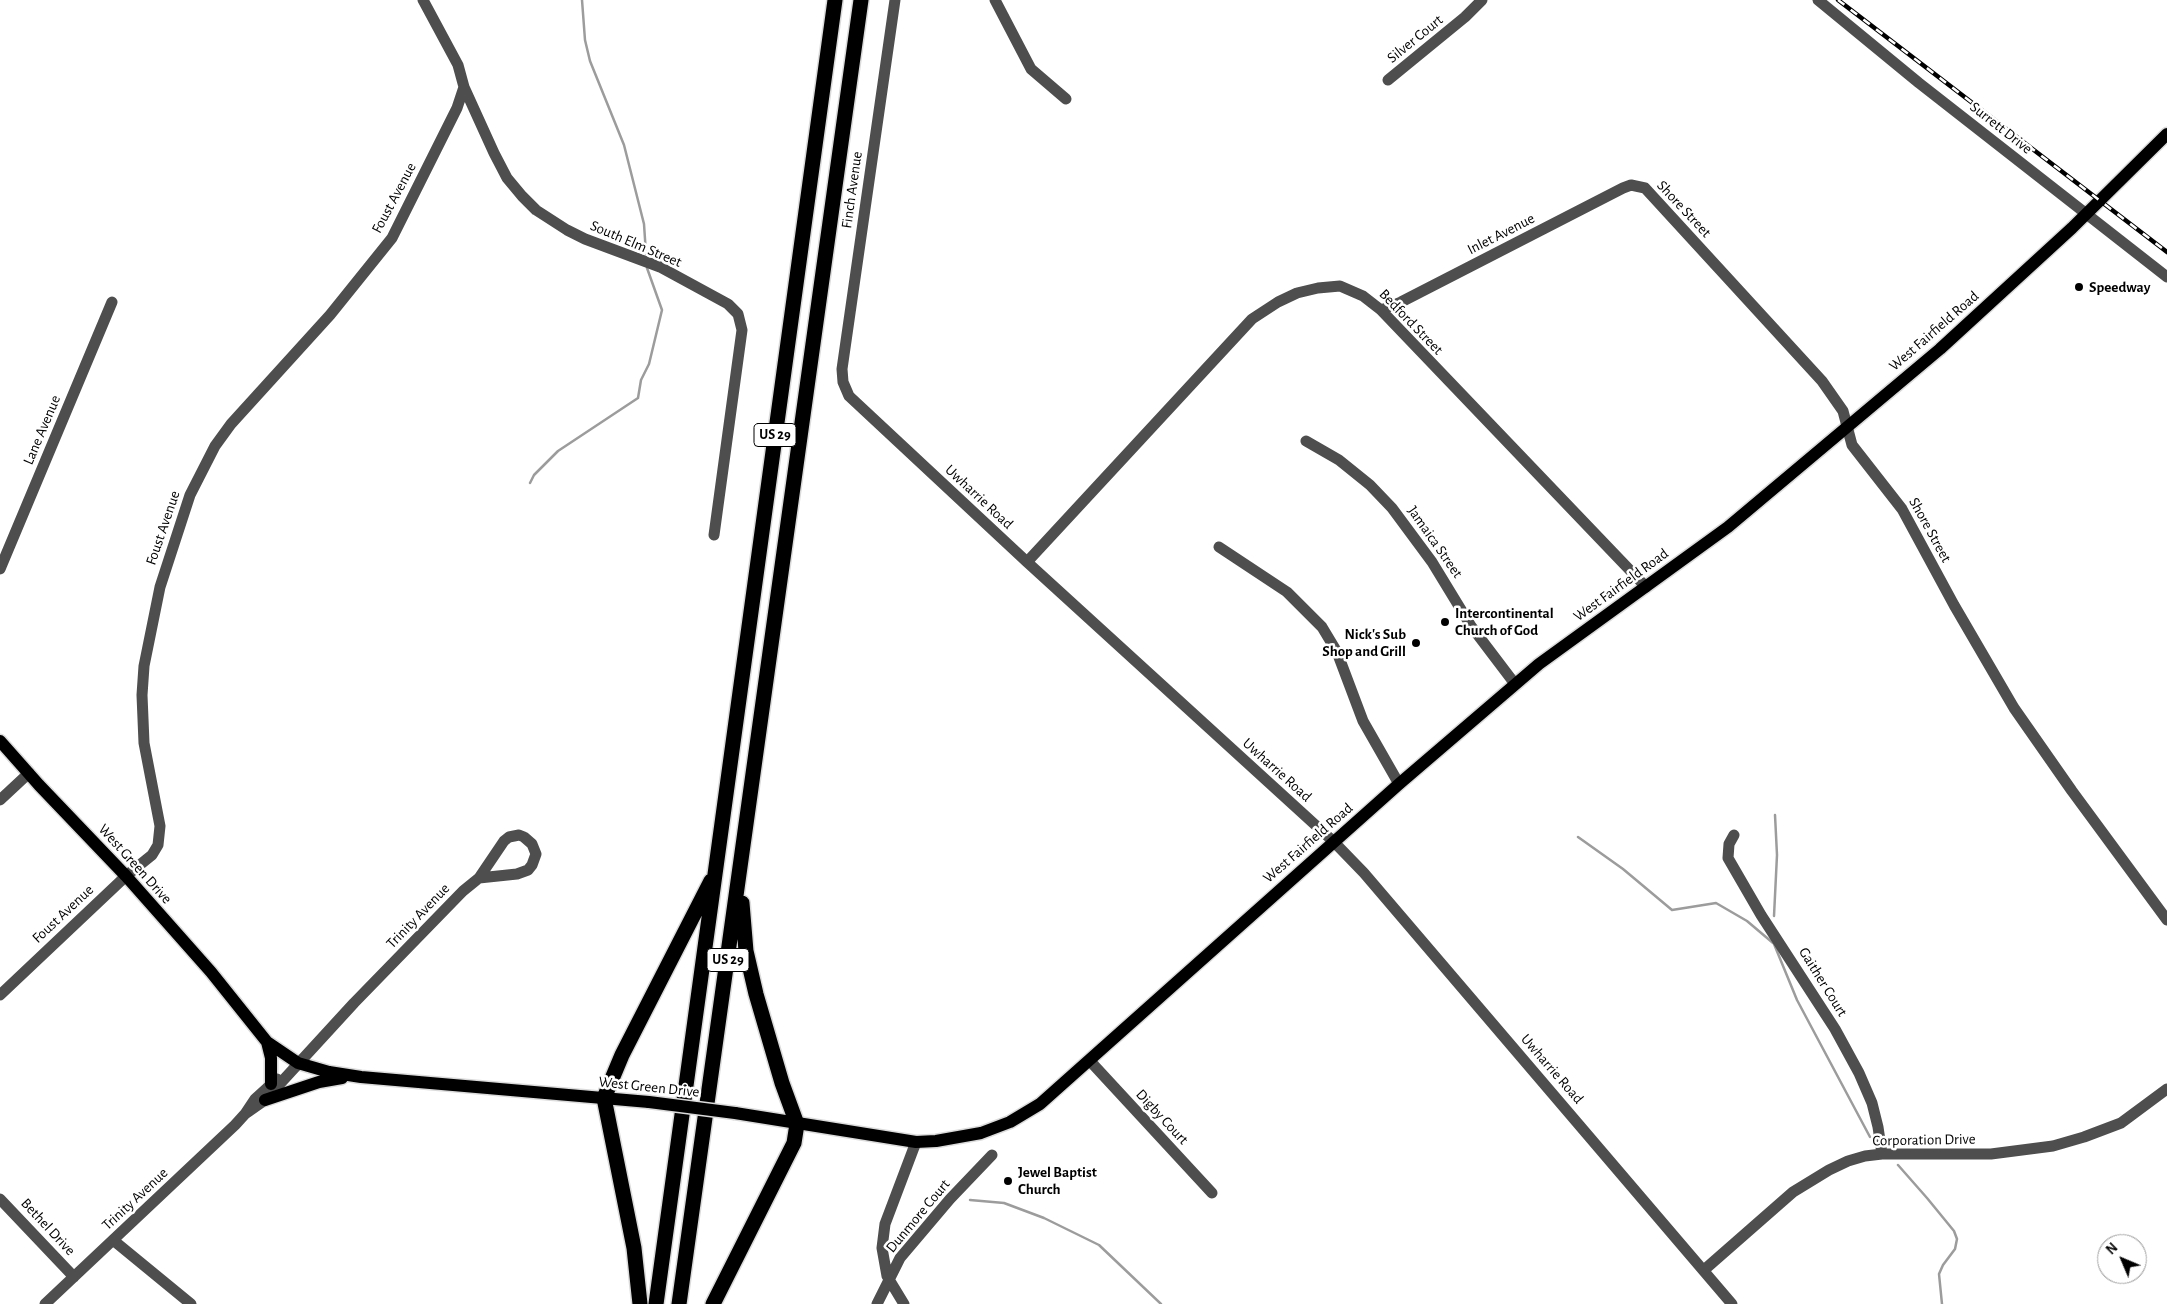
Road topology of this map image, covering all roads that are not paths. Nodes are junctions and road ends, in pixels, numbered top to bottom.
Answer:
1 (423, 0) edge
2 (835, 0) edge
3 (861, 0) edge
4 (895, 0) edge
5 (995, 0) edge
6 (1482, 0) edge
7 (1818, 0) edge
8 (1388, 80) dead end
9 (464, 87) junction
10 (1066, 99) dead end
11 (2167, 134) edge
12 (1634, 186) joint
13 (2086, 214) junction
14 (2167, 277) edge
15 (112, 302) dead end
16 (1381, 310) junction
17 (844, 385) joint
18 (1847, 428) junction
19 (1306, 441) dead end
20 (714, 535) dead end
21 (1219, 547) dead end
22 (1027, 562) junction
23 (0, 569) edge
24 (1646, 587) junction
25 (1515, 684) junction
26 (0, 740) edge
27 (29, 773) junction
28 (1399, 784) junction
29 (0, 800) edge
30 (1734, 835) dead end
31 (1334, 842) junction
32 (717, 870) junction
33 (126, 876) junction
34 (479, 878) junction
35 (739, 878) junction
36 (2167, 920) edge
37 (0, 994) edge
38 (243, 1013) junction
39 (267, 1042) junction
40 (1090, 1061) junction
41 (298, 1063) junction
42 (353, 1076) junction
43 (271, 1084) junction
44 (2167, 1089) edge
45 (604, 1098) junction
46 (265, 1100) junction
47 (245, 1114) junction
48 (797, 1124) junction
49 (994, 1128) joint
50 (916, 1142) junction
51 (1882, 1154) junction
52 (992, 1155) dead end
53 (1212, 1192) dead end
54 (0, 1199) edge
55 (113, 1240) junction
56 (1704, 1270) junction
57 (74, 1277) junction
58 (889, 1279) junction
59 (45, 1304) edge
60 (192, 1304) edge
61 (640, 1304) edge
62 (656, 1304) edge
63 (679, 1304) edge
64 (713, 1304) edge
65 (877, 1304) edge
66 (904, 1304) edge
67 (1732, 1304) edge

1 - 9 street, South Elm Street
2 - 32 highway, US 29
3 - 35 highway, US 29
4 - 17 street, Finch Avenue
5 - 10 street
6 - 8 street, Silver Court
7 - 13 street, Surrett Drive
9 - 20 street, South Elm Street
9 - 33 street, Foust Avenue
11 - 13 main road, West Fairfield Road
12 - 16 street, Inlet Avenue
12 - 18 street, Shore Street
13 - 14 street, Surrett Drive
13 - 18 main road, West Fairfield Road
15 - 23 street, Lane Avenue
16 - 22 street, Bedford Street
16 - 24 street, Bedford Street
17 - 22 street, Uwharrie Road
18 - 24 main road, West Fairfield Road
18 - 36 street, Shore Street
19 - 25 street, Jamaica Street
21 - 28 street
22 - 31 street, Uwharrie Road
24 - 25 main road, West Fairfield Road
25 - 28 main road, West Fairfield Road
26 - 27 main road, West Green Drive
27 - 29 street
27 - 33 main road, West Green Drive
28 - 31 main road, West Fairfield Road
30 - 51 street, Gaither Court
31 - 40 main road, West Fairfield Road
31 - 56 street, Uwharrie Road
32 - 45 highway
32 - 62 highway, US 29
33 - 37 street, Foust Avenue
33 - 38 main road, West Green Drive
34 - 34 street, Trinity Avenue
34 - 41 street, Trinity Avenue
35 - 48 highway
35 - 63 highway, US 29
38 - 39 main road, West Green Drive
38 - 41 main road, West Green Drive
39 - 41 main road, West Green Drive
39 - 43 main road
40 - 49 main road, West Fairfield Road
40 - 53 street, Digby Court
41 - 42 main road, West Green Drive
41 - 43 street, Trinity Avenue
41 - 46 street, Trinity Avenue
42 - 45 main road, West Green Drive
42 - 46 main road
43 - 47 street, Trinity Avenue
44 - 51 street, Corporation Drive
45 - 48 main road, West Green Drive, bridge
45 - 61 highway
46 - 47 street, Trinity Avenue
47 - 55 street, Trinity Avenue
48 - 50 main road, West Green Drive
48 - 64 highway
49 - 50 main road, West Green Drive
50 - 58 street
51 - 56 street, Corporation Drive
52 - 58 street, Dunmore Court
54 - 57 street, Bethel Drive
55 - 57 street, Trinity Avenue
55 - 60 street
56 - 67 street, Uwharrie Road
57 - 59 street, Trinity Avenue
58 - 65 street, Dunmore Court
58 - 66 street

